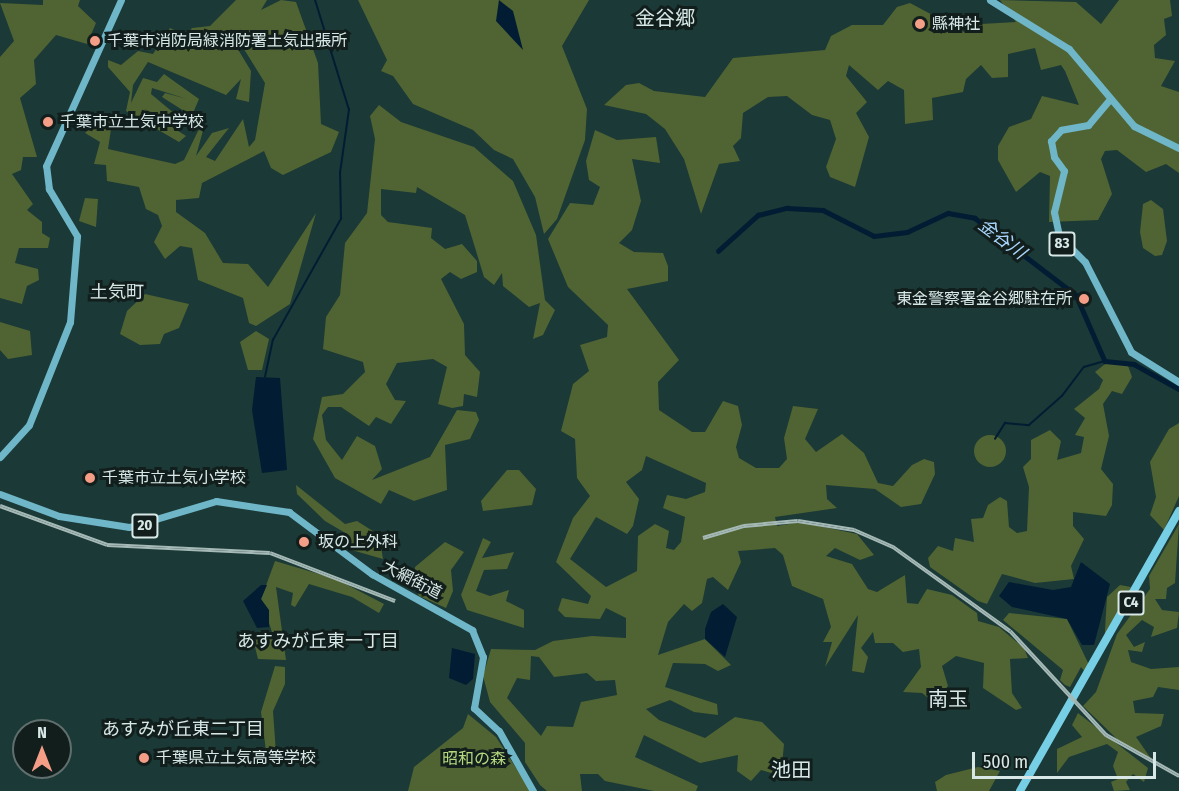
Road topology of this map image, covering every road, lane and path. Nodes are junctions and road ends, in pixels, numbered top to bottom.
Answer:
1 (121, 0) edge
2 (990, 0) edge
3 (1110, 99) junction
4 (1179, 148) edge
5 (1179, 382) edge
6 (0, 457) edge
7 (0, 494) edge
8 (1179, 512) edge
9 (533, 791) edge
10 (1020, 791) edge

1 - 6 main road
2 - 3 main road
3 - 4 main road
3 - 5 main road, 83
7 - 9 main road, 大網街道 / 20
8 - 10 highway, C4

